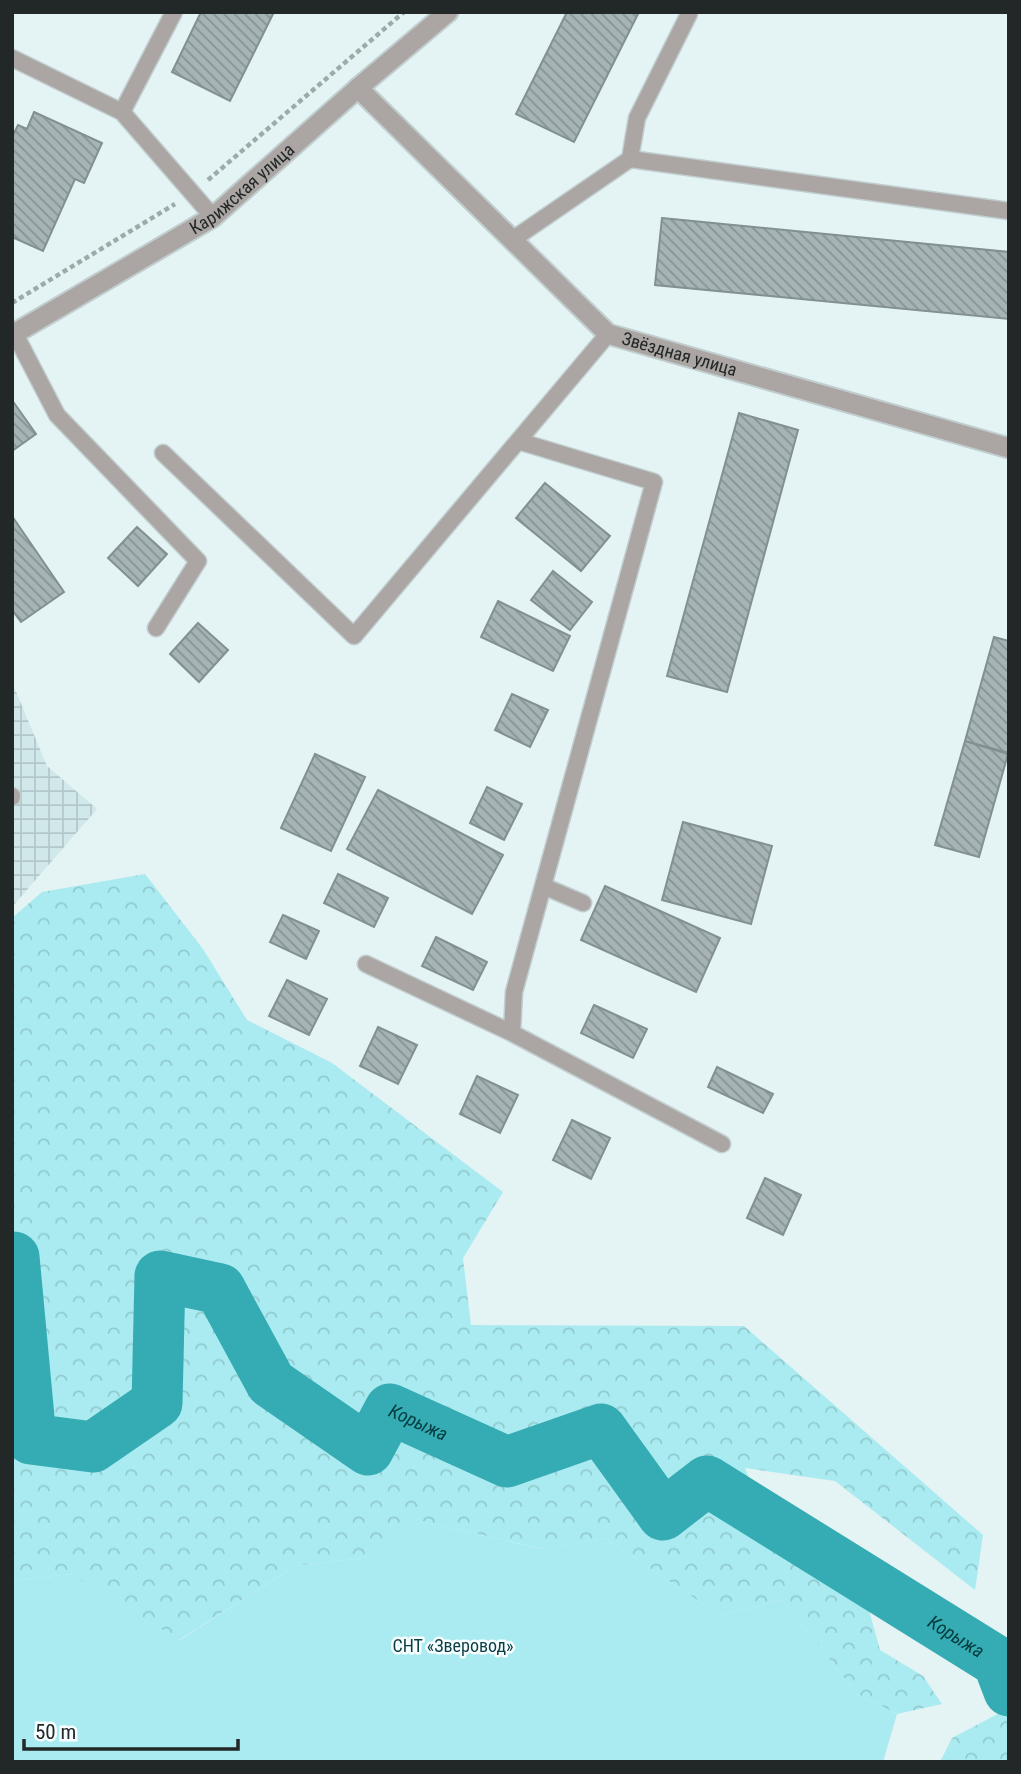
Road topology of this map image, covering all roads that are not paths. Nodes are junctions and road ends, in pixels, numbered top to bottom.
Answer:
1 (174, 12) edge
2 (449, 12) edge
3 (689, 15) dead end
4 (12, 58) edge
5 (358, 88) junction
6 (122, 112) junction
7 (630, 159) junction
8 (1009, 211) edge
9 (213, 217) junction
10 (512, 240) junction
11 (13, 334) edge
12 (608, 334) junction
13 (518, 441) junction
14 (1009, 448) edge
15 (163, 453) dead end
16 (156, 628) dead end
17 (543, 886) junction
18 (583, 903) dead end
19 (366, 964) dead end
20 (512, 1033) junction
21 (722, 1144) dead end

1 - 6 lane
2 - 5 street, Карижская улица
3 - 7 lane
4 - 6 lane
5 - 9 street, Карижская улица
5 - 10 street, Звёздная улица
6 - 9 lane
7 - 8 lane
7 - 10 lane
9 - 11 street, Карижская улица
10 - 12 street, Звёздная улица
11 - 16 lane
12 - 13 lane
12 - 14 street, Звёздная улица
13 - 15 lane
13 - 17 lane
17 - 18 lane
17 - 20 lane
19 - 20 lane
20 - 21 lane

